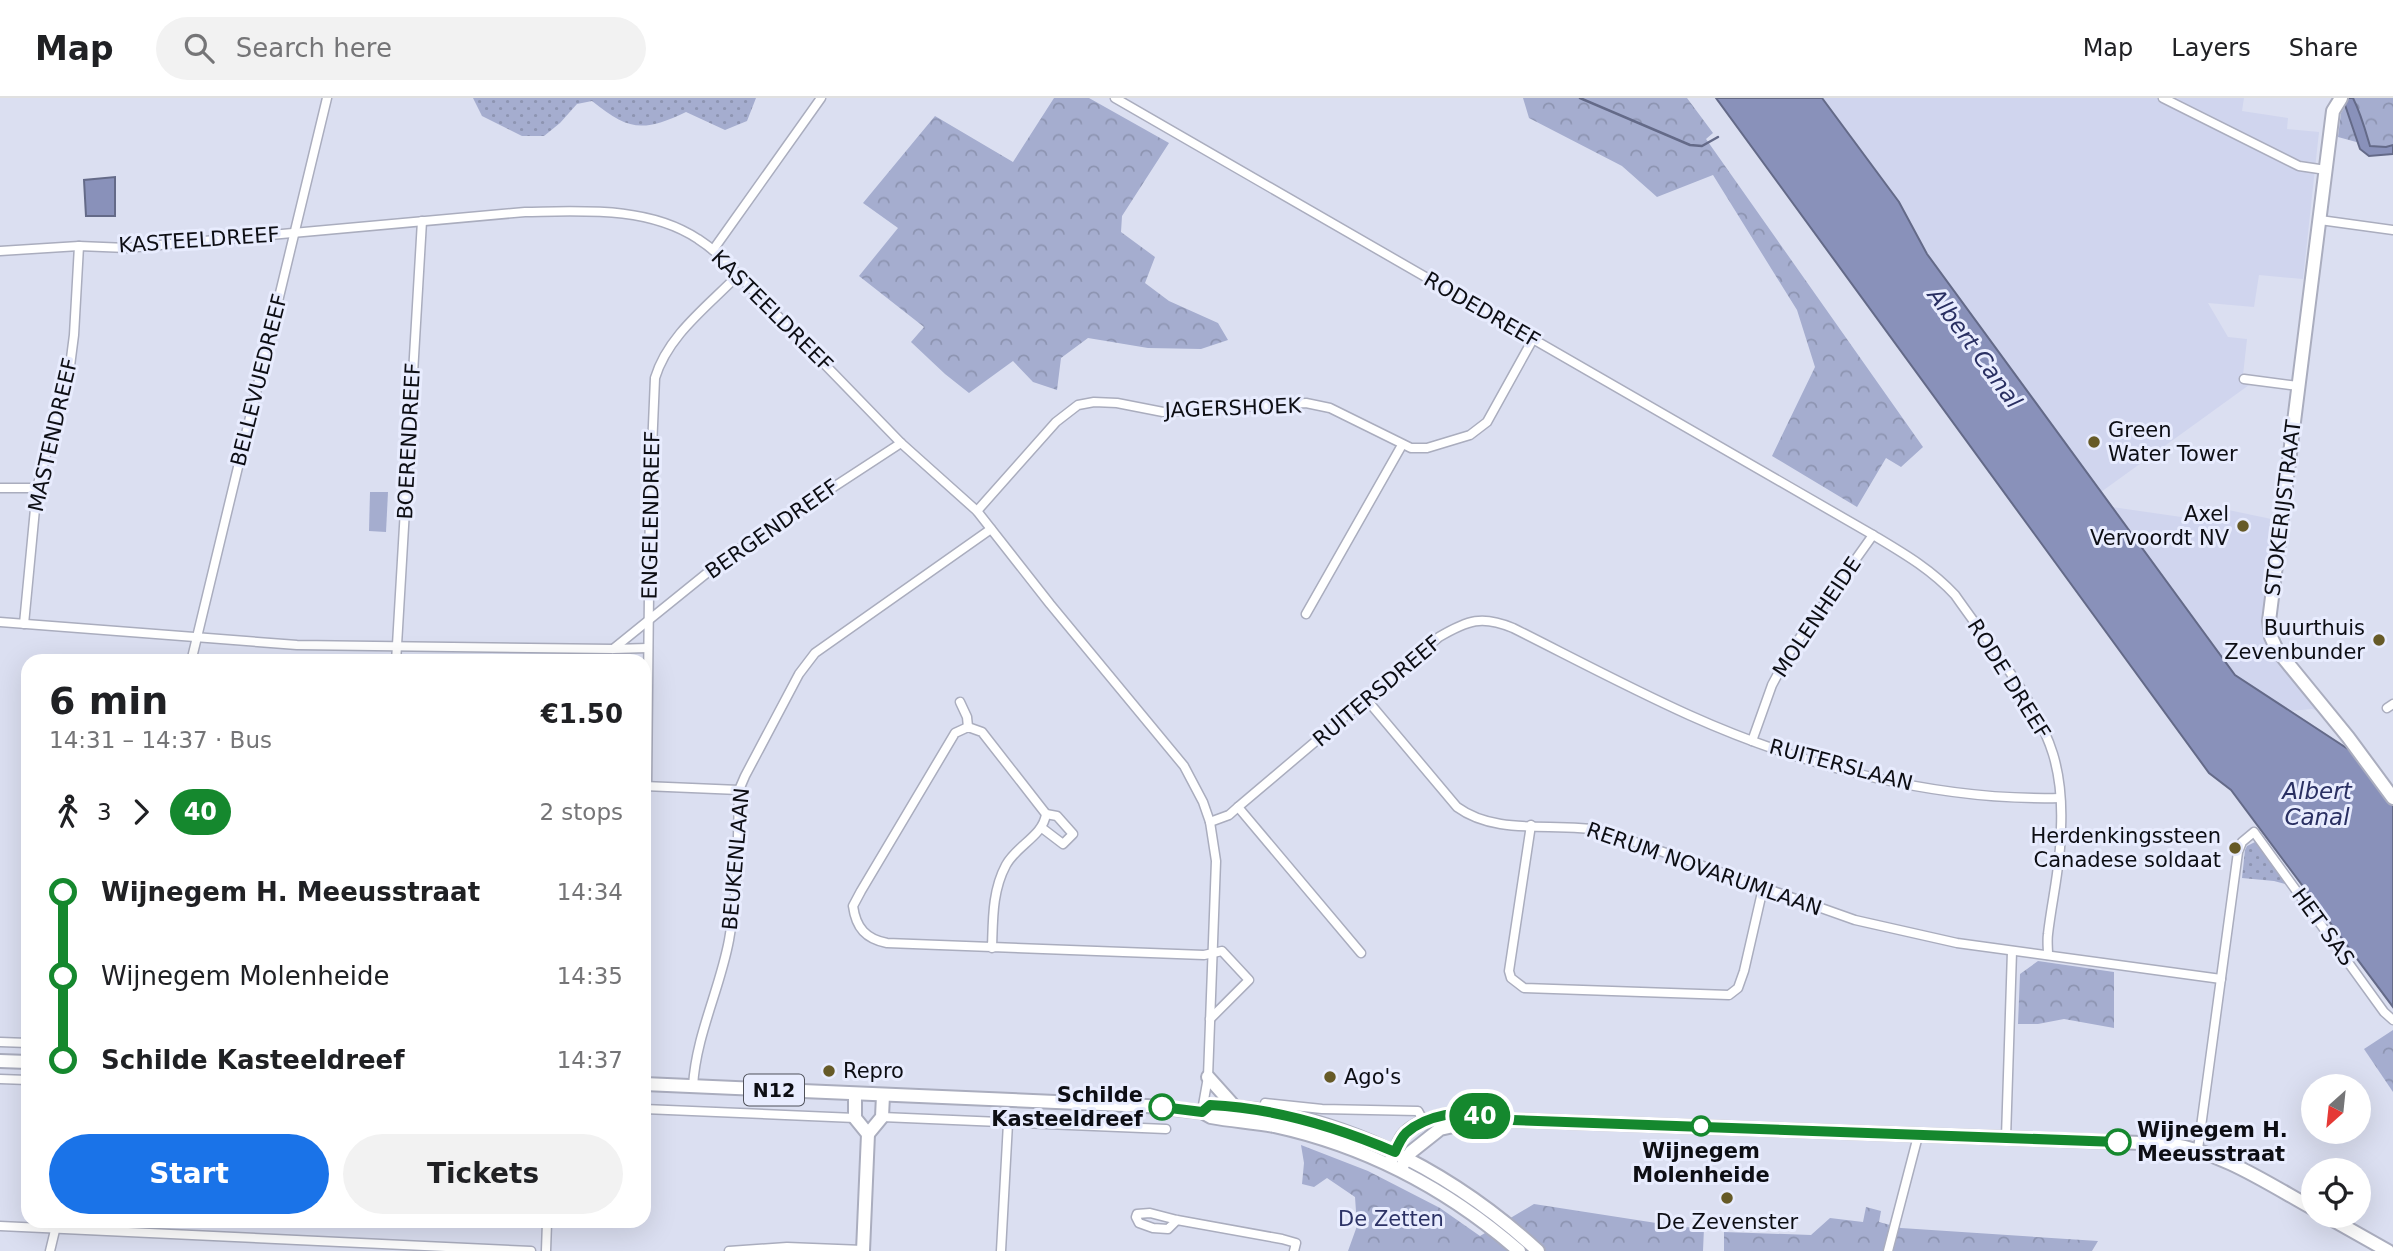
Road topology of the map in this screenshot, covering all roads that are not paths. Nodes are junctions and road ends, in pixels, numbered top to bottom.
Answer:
1 (327, 98) edge
2 (821, 98) edge
3 (1115, 98) edge
4 (2163, 98) edge
5 (2340, 100) edge
6 (2326, 170) junction
7 (2320, 220) junction
8 (422, 221) junction
9 (2393, 230) edge
10 (295, 233) junction
11 (79, 246) junction
12 (713, 250) junction
13 (0, 251) edge
14 (738, 275) junction
15 (1533, 339) junction
16 (2244, 379) dead end
17 (2298, 386) junction
18 (901, 443) junction
19 (1402, 445) junction
20 (0, 488) edge
21 (37, 488) junction
22 (977, 511) junction
23 (1849, 521) joint
24 (991, 529) junction
25 (1873, 535) junction
26 (1306, 614) dead end
27 (0, 622) edge
28 (649, 622) junction
29 (24, 624) junction
30 (197, 639) junction
31 (397, 646) junction
32 (648, 648) junction
33 (613, 649) junction
34 (193, 654) edge
35 (397, 654) edge
36 (648, 654) edge
37 (1634, 688) joint
38 (1367, 700) junction
39 (960, 702) dead end
40 (968, 727) junction
41 (1752, 741) junction
42 (651, 786) edge
43 (739, 790) junction
44 (2060, 798) junction
45 (2393, 798) edge
46 (1238, 807) junction
47 (1046, 814) junction
48 (1210, 821) junction
49 (1531, 825) junction
50 (1042, 828) junction
51 (1763, 888) junction
52 (992, 948) junction
53 (2014, 952) junction
54 (1213, 953) junction
55 (1361, 953) dead end
56 (2044, 955) junction
57 (2221, 979) junction
58 (1210, 1019) junction
59 (2393, 1020) edge
60 (0, 1042) edge
61 (21, 1043) edge
62 (0, 1061) edge
63 (21, 1062) edge
64 (1208, 1077) junction
65 (0, 1079) edge
66 (21, 1080) edge
67 (651, 1084) edge
68 (692, 1086) junction
69 (855, 1094) junction
70 (883, 1095) junction
71 (1265, 1103) dead end
72 (1234, 1106) junction
73 (651, 1109) edge
74 (1196, 1111) junction
75 (882, 1117) junction
76 (855, 1118) junction
77 (1008, 1123) junction
78 (1428, 1128) junction
79 (1166, 1129) dead end
80 (868, 1134) junction
81 (1918, 1136) junction
82 (2006, 1138) junction
83 (2198, 1149) junction
84 (1397, 1161) junction
85 (2301, 1202) edge
86 (1177, 1220) dead end
87 (0, 1226) edge
88 (21, 1226) edge
89 (56, 1228) edge
90 (94, 1228) edge
91 (547, 1228) edge
92 (2347, 1228) edge
93 (50, 1251) edge
94 (531, 1251) edge
95 (546, 1251) edge
96 (729, 1251) edge
97 (863, 1251) edge
98 (1001, 1251) edge
99 (1294, 1251) edge
100 (1519, 1251) edge
101 (1538, 1251) edge
102 (1888, 1251) edge
103 (2388, 1251) edge

1 - 10 street, BELLEVUEDREEF
2 - 12 street
3 - 15 street, RODEDREEF
4 - 6 street
5 - 6 main road, STOKERIJSTRAAT
6 - 7 main road, STOKERIJSTRAAT
7 - 9 street
7 - 17 main road, STOKERIJSTRAAT
8 - 10 street, KASTEELDREEF
8 - 12 street, KASTEELDREEF
8 - 31 street, BOERENDREEF
10 - 11 street, KASTEELDREEF
10 - 30 street, BELLEVUEDREEF
11 - 13 street, KASTEELDREEF
11 - 21 street, MASTENDREEF
12 - 14 street, KASTEELDREEF
14 - 18 street, KASTEELDREEF
14 - 28 street, ENGELENDREEF
15 - 19 street, JAGERSHOEK
15 - 23 street, RODEDREEF
16 - 17 street
17 - 45 main road, STOKERIJSTRAAT
18 - 22 street, KASTEELDREEF
18 - 28 street, BERGENDREEF
19 - 22 street, JAGERSHOEK
19 - 26 street
20 - 21 street
21 - 29 street, MASTENDREEF
22 - 24 street, KASTEELDREEF
23 - 25 street, RODE DREEF
24 - 43 street, BEUKENLAAN
24 - 48 street, KASTEELDREEF
25 - 41 street, MOLENHEIDE
25 - 44 street, RODE DREEF
27 - 29 street
28 - 32 street, ENGELENDREEF
28 - 33 street, BERGENDREEF
29 - 30 street
30 - 31 street
30 - 34 street, BELLEVUEDREEF
31 - 33 street
31 - 35 street, BOERENDREEF
32 - 33 street
32 - 36 street, ENGELENDREEF
37 - 38 street, RUITERSDREEF
37 - 41 street, RUITERSLAAN
38 - 46 street, RUITERSDREEF
38 - 49 street, RERUM NOVARUMLAAN
39 - 40 street
40 - 47 street
40 - 52 street
41 - 44 street, RUITERSLAAN
42 - 43 street
43 - 68 street, BEUKENLAAN
44 - 56 street, RODE DREEF
46 - 48 street, RUITERSDREEF
46 - 55 street
47 - 50 street
47 - 50 street
48 - 54 street, KASTEELDREEF
49 - 51 street, RERUM NOVARUMLAAN
49 - 51 street
50 - 52 street
51 - 53 street, RERUM NOVARUMLAAN
52 - 54 street
53 - 56 street, RERUM NOVARUMLAAN
53 - 82 street
54 - 58 street, KASTEELDREEF
54 - 58 street
56 - 57 street, RERUM NOVARUMLAAN
57 - 59 street, HET SAS
57 - 83 street
58 - 64 street, KASTEELDREEF
60 - 61 street
62 - 63 main road
64 - 72 main road
64 - 74 street, KASTEELDREEF
65 - 66 street
67 - 68 main road, N12
68 - 69 main road, N12
69 - 70 main road, N12
69 - 76 main road
70 - 74 main road, N12
70 - 75 main road
71 - 78 street
72 - 74 main road, N12
72 - 84 main road, N12
73 - 76 street
74 - 84 main road, N12
75 - 77 street
75 - 80 main road
76 - 80 main road
77 - 79 street
77 - 98 street
78 - 81 main road
78 - 84 main road
80 - 97 main road
81 - 82 main road
81 - 102 street
82 - 83 main road
83 - 85 main road
84 - 100 main road, N12
84 - 101 main road, N12
86 - 99 street
87 - 88 street
89 - 93 street
90 - 94 street
91 - 95 street
92 - 103 main road
96 - 97 street

